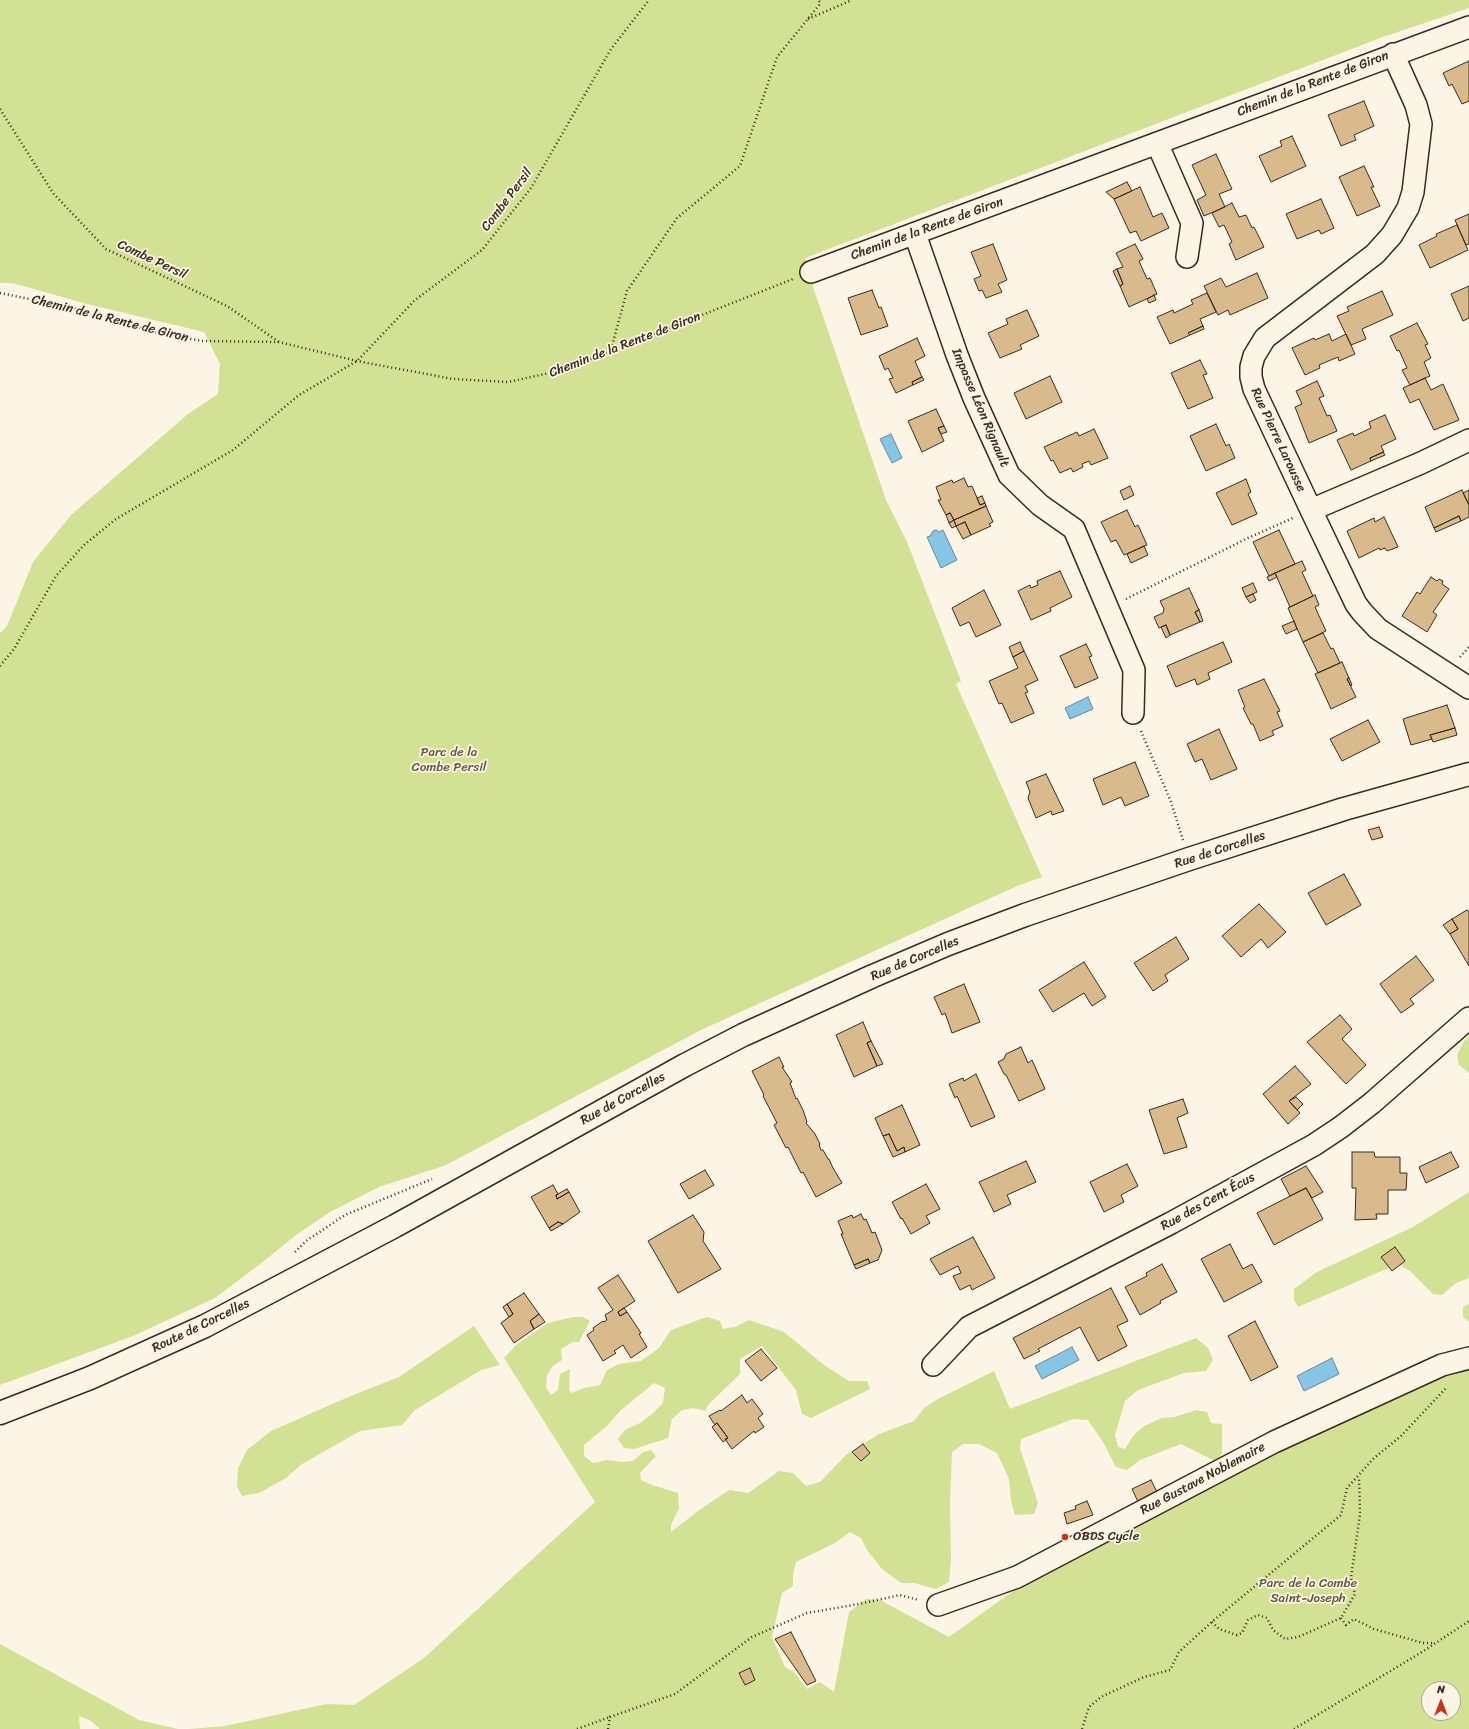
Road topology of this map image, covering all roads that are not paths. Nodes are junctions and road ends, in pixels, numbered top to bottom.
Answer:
1 (1469, 27) edge
2 (1393, 54) junction
3 (1157, 143) junction
4 (915, 234) junction
5 (1187, 257) dead end
6 (811, 272) road end
7 (1469, 440) edge
8 (1311, 510) junction
9 (1469, 688) edge
10 (1133, 714) road end
11 (1469, 774) edge
12 (1469, 1018) edge
13 (395, 1226) joint
14 (1469, 1358) edge
15 (933, 1365) dead end
16 (0, 1413) edge
17 (938, 1605) road end

1 - 2 street, Chemin de la Rente de Giron
2 - 3 street, Chemin de la Rente de Giron
2 - 8 street, Rue Pierre Larousse
3 - 4 street, Chemin de la Rente de Giron
3 - 5 street
4 - 6 street, Chemin de la Rente de Giron
4 - 10 street, Impasse Léon Rignault
7 - 8 street
8 - 9 street, Rue Pierre Larousse
11 - 13 main road, Rue de Corcelles
12 - 15 street, Rue des Cent Écus
13 - 16 main road, Route de Corcelles
14 - 17 street, Rue Gustave Noblemaire

